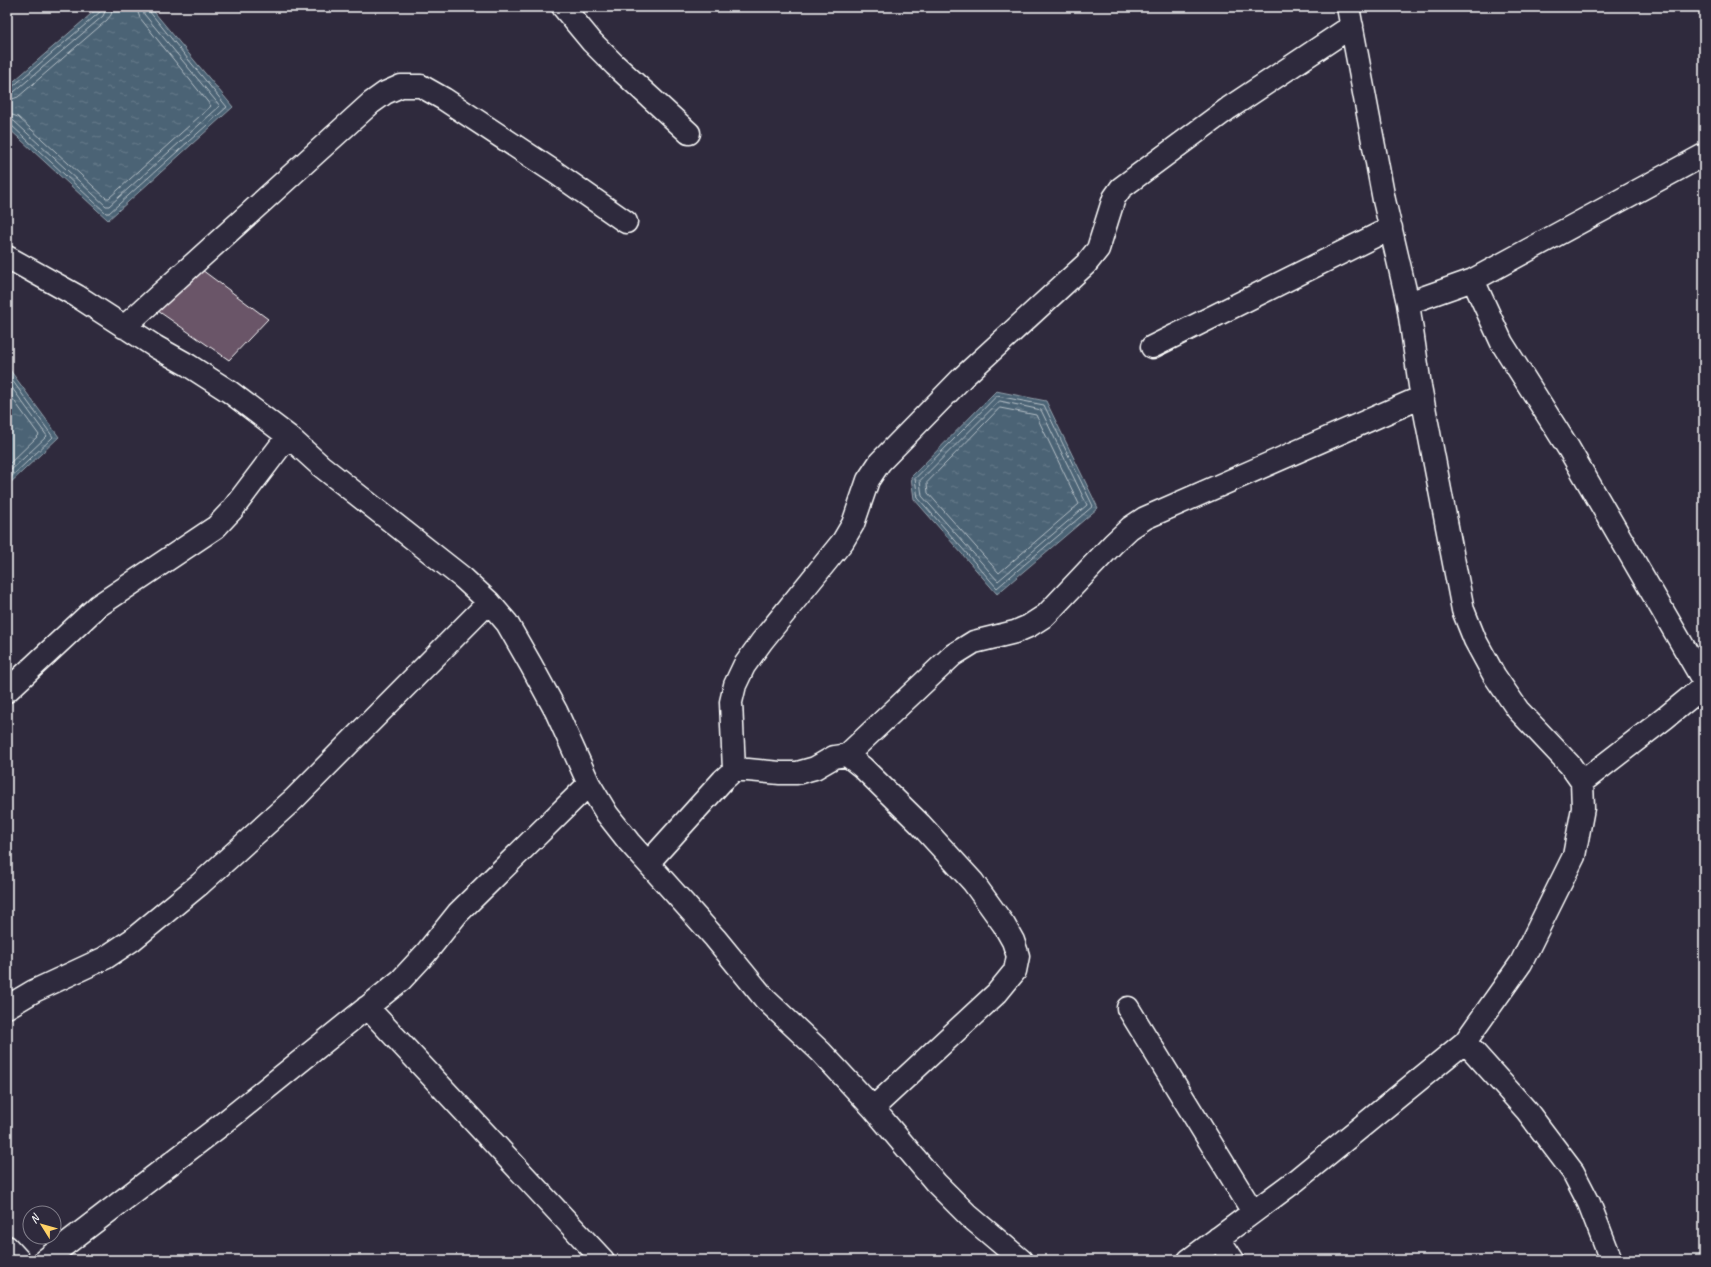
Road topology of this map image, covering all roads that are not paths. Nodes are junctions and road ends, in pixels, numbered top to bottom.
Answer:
1 (563, 7) edge
2 (1350, 17) edge
3 (689, 134) dead end
4 (1704, 154) edge
5 (626, 222) dead end
6 (1391, 228) junction
7 (7, 257) edge
8 (1473, 280) junction
9 (1408, 303) junction
10 (124, 327) junction
11 (1152, 347) dead end
12 (1422, 397) junction
13 (288, 436) junction
14 (489, 602) junction
15 (1704, 682) edge
16 (1704, 686) edge
17 (7, 691) edge
18 (846, 755) junction
19 (734, 770) junction
20 (1582, 782) junction
21 (589, 784) junction
22 (648, 863) junction
23 (7, 1007) edge
24 (367, 1007) junction
25 (1128, 1008) dead end
26 (1465, 1042) junction
27 (873, 1108) junction
28 (1253, 1212) junction
29 (1218, 1238) junction
30 (7, 1247) edge
31 (19, 1260) edge
32 (45, 1260) edge
33 (603, 1260) edge
34 (1021, 1260) edge
35 (1189, 1260) edge
36 (1233, 1260) edge
37 (1611, 1260) edge

1 - 3 street
2 - 6 street
2 - 19 street
4 - 8 street
5 - 10 street
6 - 9 street
6 - 11 street
7 - 10 street
8 - 9 street
8 - 15 street
9 - 12 street
10 - 13 street
12 - 18 street
12 - 20 street
13 - 14 street
13 - 17 street
14 - 21 street
14 - 23 street
16 - 20 street
18 - 19 street
18 - 27 street
19 - 22 street
20 - 26 street
21 - 22 street
21 - 24 street
22 - 27 street
24 - 32 street
24 - 33 street
25 - 28 street
26 - 28 street
26 - 37 street
27 - 34 street
28 - 29 street
29 - 35 street
29 - 36 street
30 - 31 street

